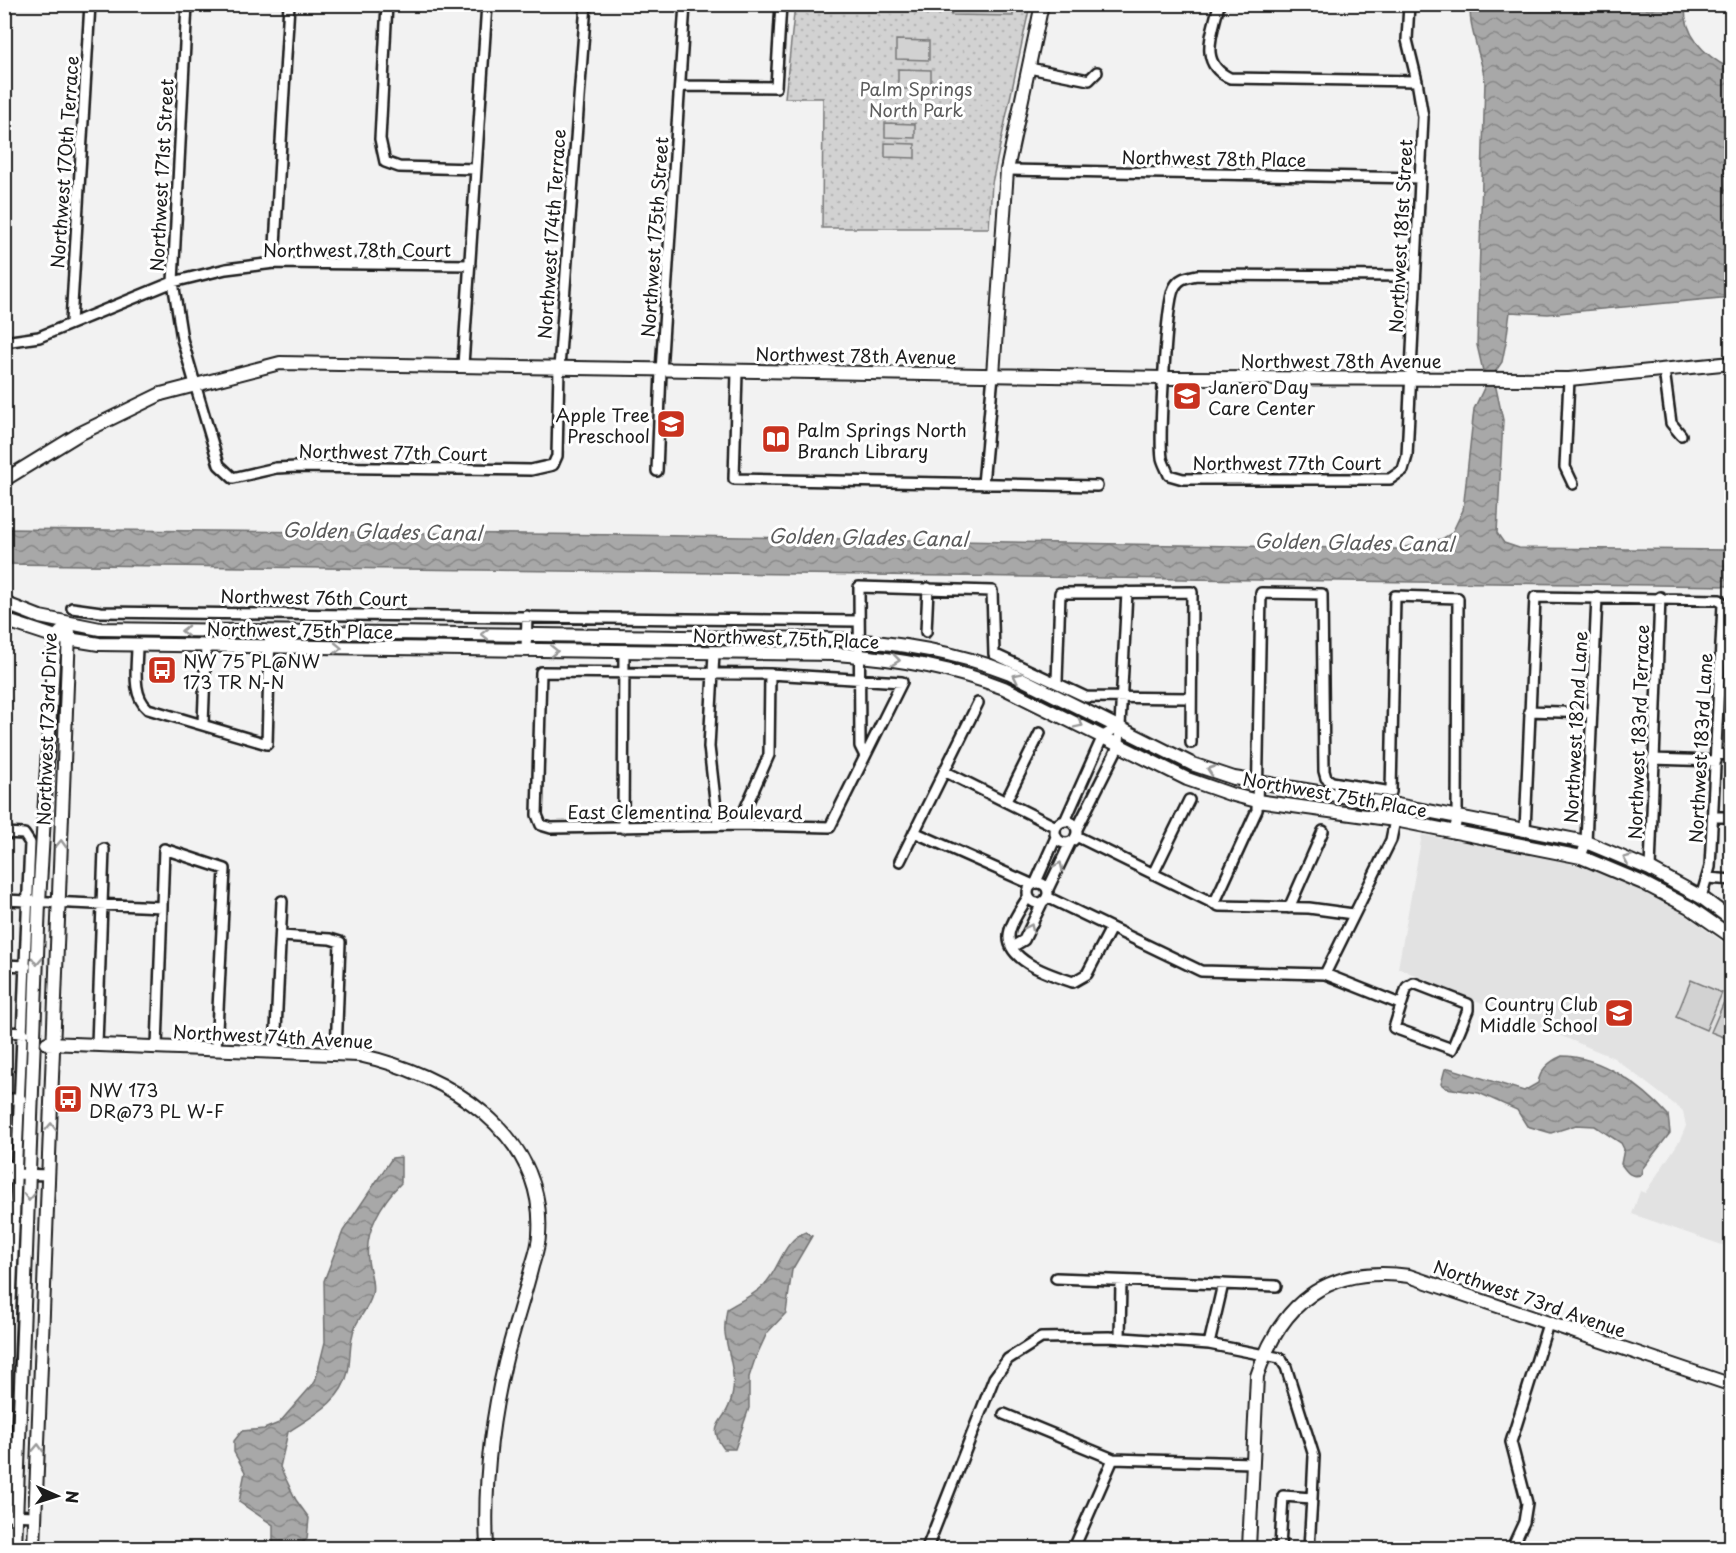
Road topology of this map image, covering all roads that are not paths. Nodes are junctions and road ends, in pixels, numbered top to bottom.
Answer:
1 (90, 4) edge
2 (186, 4) edge
3 (289, 4) edge
4 (387, 4) edge
5 (487, 4) edge
6 (586, 4) edge
7 (685, 4) edge
8 (781, 4) edge
9 (1042, 4) edge
10 (1219, 4) edge
11 (1409, 4) edge
12 (1029, 68) junction
13 (1097, 72) dead end
14 (1417, 81) junction
15 (681, 86) junction
16 (475, 169) junction
17 (1007, 170) junction
18 (1420, 177) junction
19 (274, 263) junction
20 (470, 265) junction
21 (1414, 276) junction
22 (173, 282) junction
23 (71, 322) junction
24 (4, 342) edge
25 (1731, 363) edge
26 (463, 364) junction
27 (559, 368) junction
28 (1664, 370) junction
29 (661, 371) junction
30 (737, 372) junction
31 (993, 375) junction
32 (1164, 378) junction
33 (1410, 378) junction
34 (1569, 379) junction
35 (195, 384) junction
36 (1681, 435) dead end
37 (553, 465) joint
38 (1403, 470) joint
39 (657, 471) dead end
40 (233, 478) joint
41 (4, 480) edge
42 (983, 484) junction
43 (1573, 484) dead end
44 (1097, 486) dead end
45 (928, 588) junction
46 (1127, 592) junction
47 (1597, 597) junction
48 (1660, 597) junction
49 (4, 603) edge
50 (72, 608) dead end
51 (101, 612) junction
52 (527, 616) junction
53 (7, 621) edge
54 (858, 621) junction
55 (68, 624) junction
56 (1727, 628) edge
57 (100, 629) junction
58 (270, 632) junction
59 (926, 632) dead end
60 (527, 635) junction
61 (651, 636) junction
62 (4, 637) edge
63 (56, 637) junction
64 (70, 640) junction
65 (859, 640) junction
66 (137, 646) junction
67 (206, 646) junction
68 (270, 647) junction
69 (526, 650) junction
70 (624, 652) junction
71 (714, 653) junction
72 (859, 656) junction
73 (624, 671) junction
74 (713, 674) junction
75 (770, 674) junction
76 (859, 677) junction
77 (1057, 681) junction
78 (1720, 691) junction
79 (1731, 691) edge
80 (1123, 698) junction
81 (1190, 698) junction
82 (978, 703) dead end
83 (1529, 711) junction
84 (1591, 713) junction
85 (203, 724) junction
86 (1118, 727) junction
87 (1040, 733) dead end
88 (1103, 736) junction
89 (1191, 743) dead end
90 (1119, 745) junction
91 (864, 754) junction
92 (1731, 755) edge
93 (1716, 758) junction
94 (1652, 759) junction
95 (944, 771) junction
96 (1258, 783) junction
97 (1189, 800) dead end
98 (1006, 801) junction
99 (1257, 801) junction
100 (1713, 817) junction
101 (1731, 817) edge
102 (1457, 818) junction
103 (1395, 820) junction
104 (718, 825) junction
105 (738, 825) junction
106 (624, 828) junction
107 (1059, 828) junction
108 (1525, 830) junction
109 (1323, 831) dead end
110 (914, 832) junction
111 (4, 833) edge
112 (1454, 833) junction
113 (1074, 836) junction
114 (1586, 842) junction
115 (104, 849) dead end
116 (1581, 857) junction
117 (900, 861) dead end
118 (1650, 869) junction
119 (1153, 873) junction
120 (1708, 878) junction
121 (1731, 880) edge
122 (1034, 883) junction
123 (1045, 896) junction
124 (1028, 897) junction
125 (1701, 897) junction
126 (4, 900) edge
127 (34, 901) junction
128 (282, 901) dead end
129 (59, 903) junction
130 (102, 904) junction
131 (1214, 904) junction
132 (162, 907) junction
133 (1289, 908) junction
134 (1353, 914) junction
135 (1731, 920) edge
136 (1111, 928) junction
137 (281, 936) junction
138 (1731, 937) edge
139 (1012, 947) junction
140 (4, 965) edge
141 (26, 966) junction
142 (1325, 974) junction
143 (1400, 1004) junction
144 (4, 1032) edge
145 (24, 1033) junction
146 (34, 1043) junction
147 (53, 1044) junction
148 (97, 1044) junction
149 (157, 1047) junction
150 (216, 1050) junction
151 (275, 1052) junction
152 (336, 1054) junction
153 (4, 1099) edge
154 (21, 1099) junction
155 (4, 1165) edge
156 (24, 1174) junction
157 (49, 1175) junction
158 (4, 1182) edge
159 (4, 1250) edge
160 (15, 1250) junction
161 (1056, 1278) dead end
162 (1121, 1281) junction
163 (1223, 1284) junction
164 (1276, 1286) dead end
165 (8, 1316) edge
166 (1548, 1324) junction
167 (1120, 1338) junction
168 (1209, 1344) junction
169 (1264, 1354) junction
170 (7, 1382) edge
171 (1731, 1385) edge
172 (1004, 1414) dead end
173 (5, 1448) edge
174 (1113, 1459) junction
175 (1252, 1463) junction
176 (4, 1470) edge
177 (1312, 1498) junction
178 (10, 1515) edge
179 (36, 1516) junction
180 (15, 1548) edge
181 (34, 1548) edge
182 (487, 1548) edge
183 (927, 1548) edge
184 (1074, 1548) edge
185 (1249, 1548) edge
186 (1280, 1548) edge
187 (1309, 1548) edge
188 (1512, 1548) edge

1 - 23 street, Northwest 170th Terrace
2 - 22 street, Northwest 171st Street
3 - 19 street
4 - 16 street
5 - 16 street
6 - 27 street, Northwest 174th Terrace
7 - 15 street, Northwest 175th Street
8 - 15 street
9 - 12 street
10 - 14 street
11 - 14 street, Northwest 181st Street
12 - 13 street
12 - 17 street
14 - 18 street, Northwest 181st Street
15 - 29 street, Northwest 175th Street
16 - 20 street
17 - 18 street, Northwest 78th Place
17 - 31 street
18 - 21 street, Northwest 181st Street
19 - 20 street, Northwest 78th Court
19 - 22 street, Northwest 78th Court
20 - 26 street
21 - 32 street
21 - 33 street, Northwest 181st Street
22 - 23 street, Northwest 78th Court
22 - 35 street, Northwest 171st Street
23 - 24 street, Northwest 78th Court
25 - 28 street, Northwest 78th Avenue
26 - 27 street, Northwest 78th Avenue
26 - 35 street, Northwest 78th Avenue
27 - 29 street, Northwest 78th Avenue
27 - 37 street, Northwest 174th Terrace
28 - 34 street, Northwest 78th Avenue
28 - 36 street
29 - 30 street, Northwest 78th Avenue
29 - 39 street, Northwest 175th Street
30 - 31 street, Northwest 78th Avenue
30 - 42 street
31 - 32 street, Northwest 78th Avenue
31 - 42 street
32 - 33 street, Northwest 78th Avenue
32 - 38 street, Northwest 77th Court
33 - 34 street, Northwest 78th Avenue
33 - 38 street, Northwest 181st Street
34 - 43 street
35 - 40 street, Northwest 171st Street
35 - 41 street, Northwest 78th Avenue
37 - 40 street, Northwest 77th Court
42 - 44 street
45 - 54 street
45 - 59 street
45 - 77 street
46 - 77 street
46 - 80 street
46 - 81 street
47 - 48 street
47 - 83 street
47 - 84 street, Northwest 182nd Lane
48 - 56 street, Northwest 183rd Lane
48 - 94 street, Northwest 183rd Terrace
49 - 55 street, Northwest 75th Place
50 - 51 street, Northwest 76th Court
51 - 52 street, Northwest 76th Court
51 - 57 street
52 - 54 street, Northwest 76th Court
52 - 60 street
53 - 62 street
53 - 63 street, Northwest 75th Place
54 - 65 street
55 - 57 street, Northwest 75th Place
55 - 63 street, Northwest 173rd Drive
55 - 64 street, Northwest 173rd Drive
56 - 78 street, Northwest 183rd Lane
58 -> 57 street, Northwest 75th Place
60 -> 58 street, Northwest 75th Place
58 - 68 street
60 - 61 street, Northwest 75th Place
60 - 69 street
61 - 65 street, Northwest 75th Place
61 - 70 street
63 - 64 street, Northwest 75th Place
63 - 127 street, Northwest 173rd Drive
64 - 66 street, Northwest 75th Place
129 -> 64 street, Northwest 173rd Drive
65 - 72 street
86 -> 65 street, Northwest 75th Place
66 - 67 street, Northwest 75th Place
66 - 85 street
67 - 68 street, Northwest 75th Place
67 - 85 street
68 -> 69 street, Northwest 75th Place
68 - 85 street
69 -> 70 street, Northwest 75th Place
70 - 71 street, Northwest 75th Place
70 - 73 street
71 - 72 street, Northwest 75th Place
71 - 74 street
72 - 76 street
72 -> 88 street, Northwest 75th Place
73 - 74 street
73 - 106 street
73 - 106 street, East Clementina Boulevard
74 - 75 street
74 - 104 street
75 - 76 street
75 - 105 street
76 - 91 street
76 - 91 street
77 - 80 street
78 - 79 street
78 - 93 street, Northwest 183rd Lane
80 - 81 street
80 - 86 street
81 - 89 street
82 - 95 street
83 - 84 street
83 - 108 street
84 - 114 street, Northwest 182nd Lane
86 - 88 street
86 - 90 street
96 -> 86 street, Northwest 75th Place
87 - 98 street
88 - 90 street, Northwest 75th Place
88 - 107 street
90 - 99 street, Northwest 75th Place
90 - 113 street
91 - 105 street, East Clementina Boulevard
92 - 93 street
93 - 94 street
93 - 100 street, Northwest 183rd Lane
94 - 118 street, Northwest 183rd Terrace
95 - 98 street
95 - 110 street
96 - 99 street
96 - 102 street, Northwest 75th Place
96 - 102 street
97 - 119 street
98 - 107 street
99 - 103 street, Northwest 75th Place
99 - 131 street
100 - 101 street
100 - 120 street, Northwest 183rd Lane
102 - 108 street, Northwest 75th Place
102 - 112 street
103 - 112 street, Northwest 75th Place
103 - 134 street
104 - 105 street, East Clementina Boulevard
104 - 106 street, East Clementina Boulevard
107 - 113 street
107 - 113 street
107 - 122 street
108 - 114 street, Northwest 75th Place
109 - 133 street
110 - 117 street
110 - 122 street
111 - 127 street
112 - 116 street, Northwest 75th Place
113 - 119 street
123 -> 113 street
114 - 116 street, Northwest 182nd Lane
118 -> 114 street, Northwest 75th Place
115 - 130 street
116 - 138 street, Northwest 75th Place
118 - 125 street, Northwest 75th Place
119 - 131 street
120 - 121 street
120 - 125 street, Northwest 183rd Lane
122 - 123 street
122 - 124 street
123 - 124 street
123 - 136 street
139 -> 123 street
124 - 139 street
125 - 135 street, Northwest 75th Place
126 - 127 street
127 - 129 street
127 - 141 street
127 -> 146 street, Northwest 173rd Drive
128 - 137 street
129 - 130 street
129 - 147 street, Northwest 173rd Drive
130 - 132 street
130 - 148 street
131 - 133 street
132 - 149 street
132 - 150 street
133 - 134 street
134 - 142 street
136 - 139 street
136 - 142 street
137 - 151 street
137 - 152 street
140 - 141 street
141 - 145 street
142 - 143 street
143 - 143 street
144 - 145 street
145 - 154 street
146 - 147 street, Northwest 74th Avenue
146 - 156 street, Northwest 173rd Drive
147 - 148 street, Northwest 74th Avenue
157 -> 147 street, Northwest 173rd Drive
148 - 149 street, Northwest 74th Avenue
149 - 150 street, Northwest 74th Avenue
150 - 151 street, Northwest 74th Avenue
151 - 152 street, Northwest 74th Avenue
152 - 182 street, Northwest 74th Avenue
153 - 154 street
154 - 156 street
155 - 156 street
156 - 157 street
156 - 158 street
156 - 160 street
156 -> 178 street, Northwest 173rd Drive
179 -> 157 street, Northwest 173rd Drive
159 - 160 street
160 - 165 street
161 - 162 street
162 - 163 street
162 - 167 street
163 - 164 street
163 - 168 street
165 - 170 street
166 - 169 street, Northwest 73rd Avenue
166 - 171 street, Northwest 73rd Avenue
166 - 188 street
167 - 168 street
167 - 183 street
168 - 169 street
169 - 175 street, Northwest 73rd Avenue
169 - 177 street
170 - 173 street
172 - 174 street
173 - 176 street
174 - 175 street
174 - 184 street
175 - 185 street, Northwest 73rd Avenue
177 - 186 street
177 - 187 street
178 - 179 street
178 - 180 street, Northwest 173rd Drive
179 - 181 street, Northwest 173rd Drive

